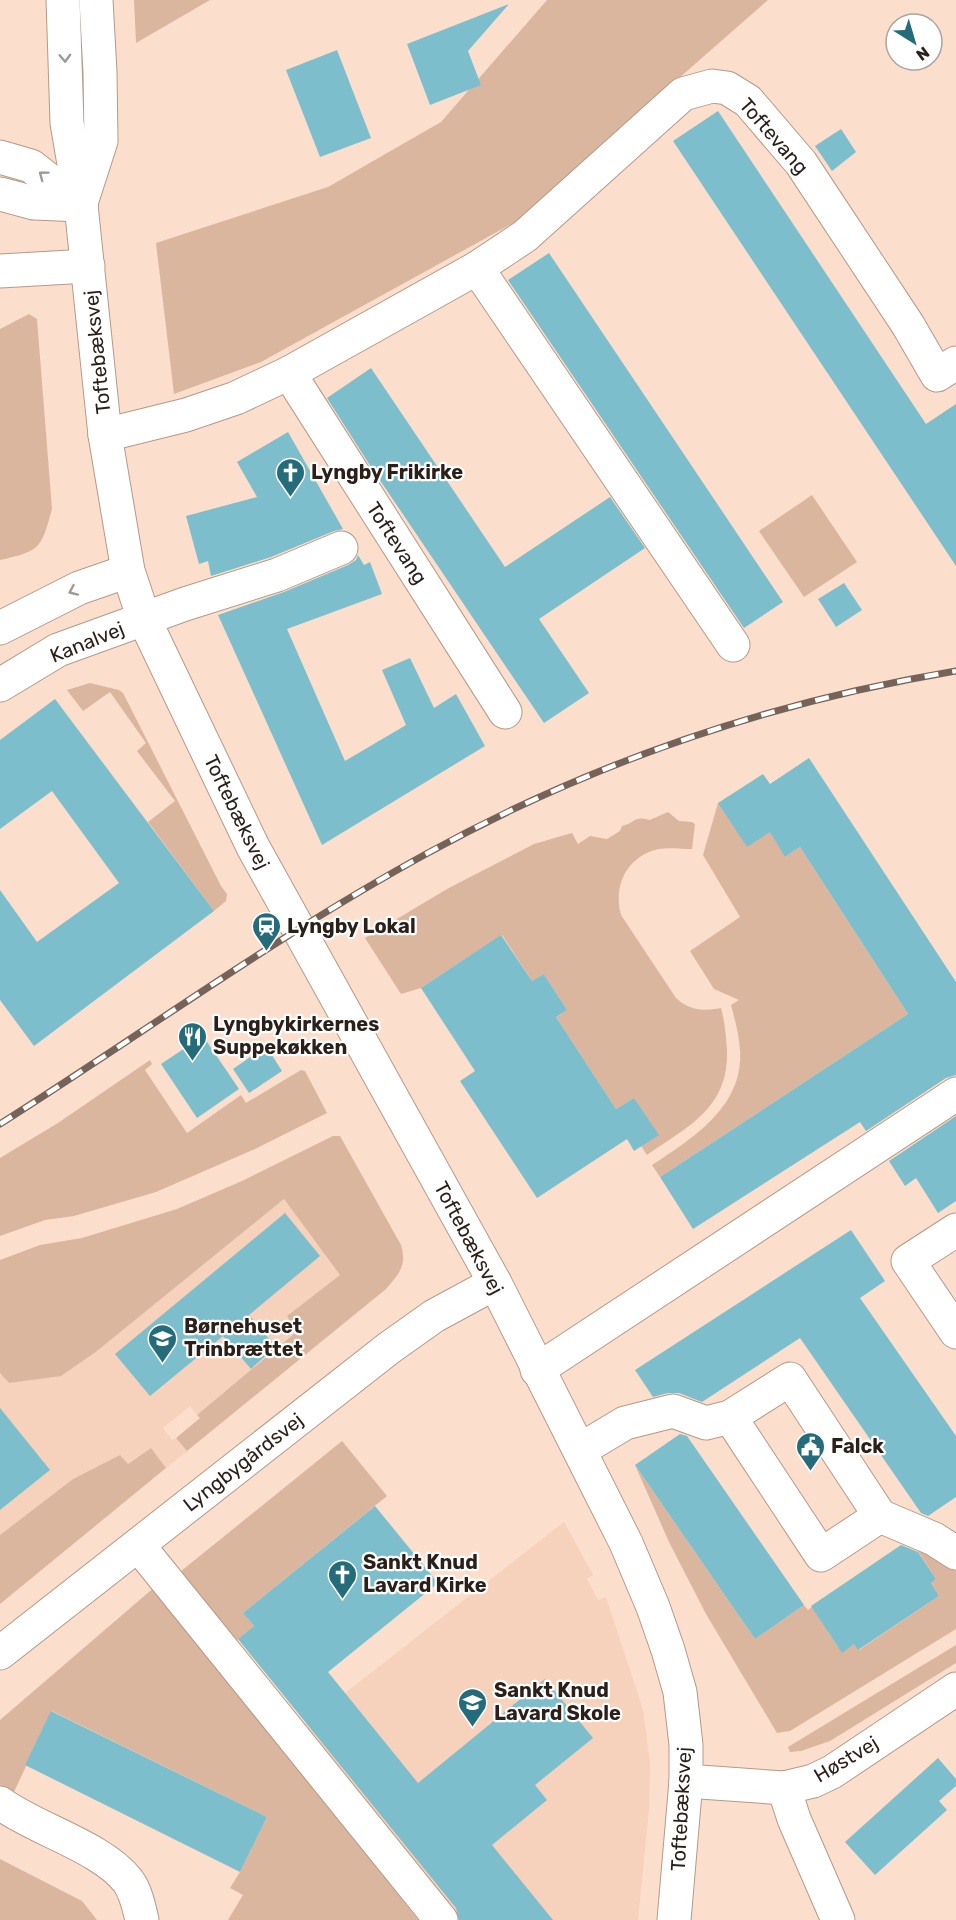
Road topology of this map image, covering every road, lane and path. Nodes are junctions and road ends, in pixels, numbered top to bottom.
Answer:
1 (63, 0) edge
2 (96, 0) edge
3 (0, 157) edge
4 (0, 194) edge
5 (81, 205) junction
6 (88, 266) junction
7 (477, 268) junction
8 (0, 271) edge
9 (956, 363) edge
10 (289, 373) junction
11 (105, 435) junction
12 (341, 548) dead end
13 (128, 570) junction
14 (144, 619) junction
15 (0, 628) edge
16 (733, 645) dead end
17 (0, 685) edge
18 (506, 712) dead end
19 (956, 1094) edge
20 (956, 1230) edge
21 (495, 1283) junction
22 (956, 1332) edge
23 (537, 1370) junction
24 (730, 1417) junction
25 (579, 1450) junction
26 (880, 1516) junction
27 (138, 1545) junction
28 (956, 1553) edge
29 (0, 1653) edge
30 (956, 1689) edge
31 (686, 1781) junction
32 (784, 1788) junction
33 (0, 1803) edge
34 (142, 1920) edge
35 (441, 1920) edge
36 (674, 1920) edge
37 (838, 1920) edge

1 -> 5 street, Toftebæksvej
2 - 5 street, Toftebæksvej
5 -> 3 street
4 - 5 street
5 - 6 street, Toftebæksvej
6 - 8 street
6 - 11 street, Toftebæksvej
7 - 9 street, Toftevang
7 - 10 street, Toftevang
7 - 16 street
10 - 11 street, Toftevang
10 - 18 street, Toftevang
11 - 13 street, Toftebæksvej
12 - 14 street, Kanalvej
13 - 14 street, Toftebæksvej
13 -> 15 street
14 - 17 street, Kanalvej
14 - 21 street, Toftebæksvej
19 - 23 street
20 - 22 street
21 - 23 street, Toftebæksvej
21 - 27 street, Lyngbygårdsvej
23 - 25 street, Toftebæksvej
24 - 25 street
24 - 26 street
24 - 26 street
25 - 31 street, Toftebæksvej
26 - 28 street
27 - 29 street, Lyngbygårdsvej
27 - 35 street
30 - 32 street, Høstvej
31 - 32 street, Høstvej
31 - 36 street, Toftebæksvej
32 - 37 street
33 - 34 street

